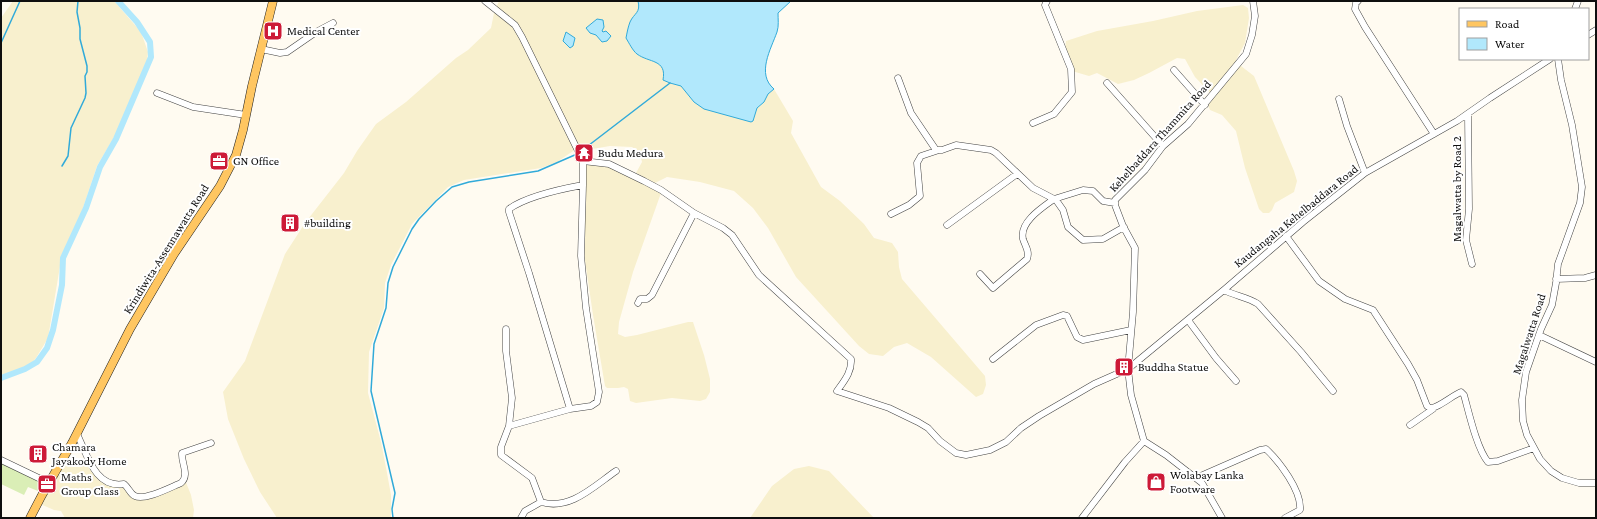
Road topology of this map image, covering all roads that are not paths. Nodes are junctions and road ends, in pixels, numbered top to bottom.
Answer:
1 (274, 1) edge
2 (485, 1) edge
3 (1047, 1) edge
4 (1253, 1) edge
5 (1358, 1) edge
6 (333, 23) dead end
7 (261, 49) junction
8 (1549, 60) edge
9 (1558, 60) edge
10 (1174, 70) dead end
11 (898, 78) dead end
12 (1107, 83) dead end
13 (157, 93) dead end
14 (1339, 99) dead end
15 (1205, 105) junction
16 (1468, 114) junction
17 (246, 115) junction
18 (1033, 123) dead end
19 (1434, 134) junction
20 (1164, 146) junction
21 (939, 150) junction
22 (583, 161) junction
23 (1365, 173) junction
24 (1017, 174) junction
25 (583, 185) junction
26 (1054, 199) junction
27 (1115, 203) junction
28 (694, 214) junction
29 (891, 214) dead end
30 (947, 225) dead end
31 (1124, 227) junction
32 (1286, 236) junction
33 (1472, 264) dead end
34 (980, 274) dead end
35 (1596, 275) edge
36 (1556, 279) junction
37 (1224, 290) junction
38 (638, 303) dead end
39 (1188, 320) junction
40 (506, 329) dead end
41 (1131, 330) junction
42 (1539, 335) junction
43 (993, 359) dead end
44 (1596, 362) edge
45 (1128, 369) junction
46 (1236, 381) dead end
47 (1333, 391) dead end
48 (570, 409) junction
49 (1433, 409) junction
50 (1410, 425) dead end
51 (509, 426) junction
52 (76, 434) junction
53 (1144, 441) junction
54 (211, 443) dead end
55 (1534, 448) junction
56 (1, 460) edge
57 (616, 471) dead end
58 (1196, 478) junction
59 (49, 483) junction
60 (1596, 483) edge
61 (541, 502) junction
62 (30, 518) edge
63 (521, 518) edge
64 (1082, 518) edge
65 (1222, 518) edge
66 (1285, 518) edge

1 - 7 main road, Krindiwita-Assennawatta Road
2 - 22 street
3 - 18 street
4 - 15 street, Kehelbaddara Thammita Road
5 - 19 street
6 - 7 street
7 - 17 main road, Krindiwita-Assennawatta Road
8 - 16 street, Kaudangaha Kehelbaddara Road
9 - 36 street, Magalwatta Road
10 - 15 street
11 - 21 street
12 - 20 street
13 - 17 street
14 - 23 street
15 - 20 street, Kehelbaddara Thammita Road
16 - 19 street, Kaudangaha Kehelbaddara Road
16 - 33 street, Magalwatta by Road 2
17 - 52 main road, Krindiwita-Assennawatta Road
19 - 23 street, Kaudangaha Kehelbaddara Road
20 - 27 street, Kehelbaddara Thammita Road
21 - 24 street
21 - 29 street
22 - 25 street
22 - 28 street
23 - 32 street, Kaudangaha Kehelbaddara Road
24 - 26 street
24 - 30 street
25 - 48 street
25 - 48 street
26 - 27 street
26 - 31 street
26 - 34 street
27 - 31 street, Kehelbaddara Thammita Road
28 - 38 street
28 - 45 street, Kaudangaha Kehelbaddara Road
31 - 41 street, Kehelbaddara Thammita Road
32 - 37 street, Kaudangaha Kehelbaddara Road
32 - 49 street
35 - 36 street
36 - 42 street, Magalwatta Road
37 - 39 street, Kaudangaha Kehelbaddara Road
37 - 47 street
39 - 45 street, Kaudangaha Kehelbaddara Road
39 - 46 street
40 - 51 street
41 - 43 street
41 - 45 street, Kehelbaddara Thammita Road
42 - 44 street
42 - 55 street, Magalwatta Road
45 - 53 street, Kehelbaddara Thammita Road
48 - 51 street
49 - 50 street
49 - 55 street
51 - 61 street
52 - 54 street
52 - 59 main road, Krindiwita-Assennawatta Road
53 - 58 street
53 - 64 street
55 - 60 street, Magalwatta Road
56 - 59 street
57 - 61 street
58 - 65 street
58 - 66 street
59 - 62 main road, Krindiwita-Assennawatta Road
61 - 63 street

